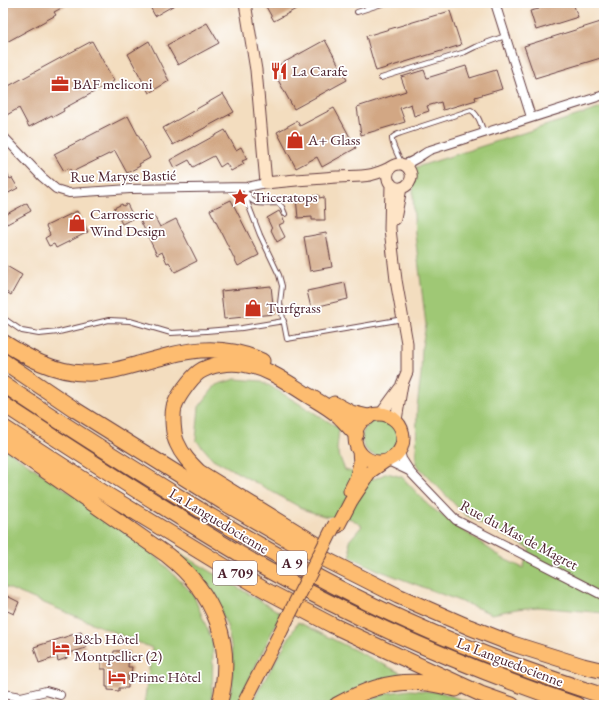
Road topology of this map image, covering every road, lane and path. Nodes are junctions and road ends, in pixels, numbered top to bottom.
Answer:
1 (245, 3) edge
2 (385, 3) edge
3 (495, 3) edge
4 (357, 12) dead end
5 (506, 36) junction
6 (380, 78) dead end
7 (604, 95) edge
8 (531, 117) junction
9 (484, 133) junction
10 (3, 136) edge
11 (396, 151) junction
12 (400, 166) junction
13 (369, 175) junction
14 (266, 183) junction
15 (393, 183) junction
16 (247, 187) junction
17 (285, 214) dead end
18 (3, 318) edge
19 (403, 319) junction
20 (284, 321) junction
21 (3, 342) edge
22 (3, 361) edge
23 (3, 384) edge
24 (402, 384) junction
25 (3, 404) edge
26 (375, 415) junction
27 (396, 420) junction
28 (3, 427) edge
29 (356, 434) junction
30 (3, 441) edge
31 (359, 451) junction
32 (400, 451) junction
33 (386, 461) junction
34 (410, 472) junction
35 (336, 525) junction
36 (398, 596) junction
37 (604, 596) edge
38 (283, 632) junction
39 (604, 671) edge
40 (3, 694) edge
41 (481, 694) junction
42 (60, 695) dead end
43 (604, 696) edge
44 (219, 705) edge
45 (242, 705) edge
46 (248, 705) edge
47 (337, 705) edge
48 (512, 705) edge
49 (577, 705) edge

1 - 14 street
2 - 4 lane
3 - 5 street
5 - 6 lane
5 - 8 street
7 - 8 street
8 - 9 street
9 - 11 lane
9 - 12 street
10 - 16 street, Rue Maryse Bastié
11 - 12 lane
11 - 12 lane
12 - 13 street
12 - 15 street
12 - 15 street
13 - 14 street
13 - 15 street
14 - 16 street, Rue Maryse Bastié
15 - 19 street
16 - 17 lane
16 - 20 lane
18 - 20 lane
19 - 20 lane
19 - 24 street
21 - 26 highway
22 - 36 highway
23 - 43 highway, La Languedocienne / A 9
24 - 26 street
24 - 27 street
25 - 49 highway, La Languedocienne / A 9
26 - 27 main road
26 - 29 main road
27 - 32 main road
28 - 41 highway, A 709
29 - 31 main road
29 - 36 highway
30 - 44 highway
31 - 33 main road
31 - 35 main road
32 - 33 main road
32 - 34 street, Rue du Mas de Magret
33 - 34 street, Rue du Mas de Magret
33 - 35 main road
34 - 37 street, Rue du Mas de Magret
35 - 38 main road, bridge
36 - 39 highway
38 - 45 main road
38 - 46 main road
40 - 42 street
41 - 47 highway
41 - 48 highway, A 709

